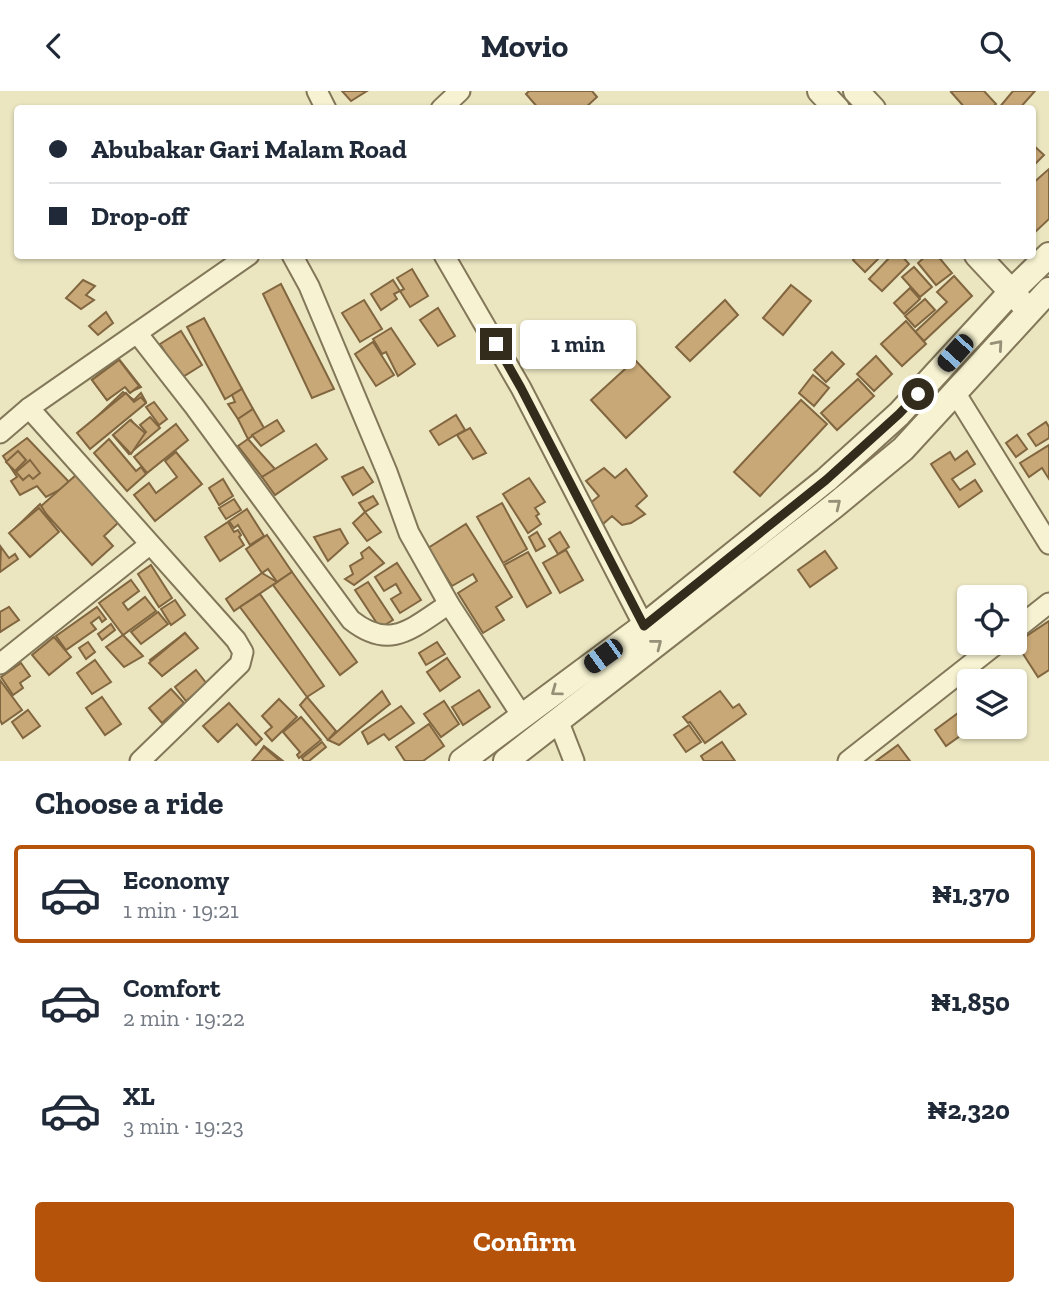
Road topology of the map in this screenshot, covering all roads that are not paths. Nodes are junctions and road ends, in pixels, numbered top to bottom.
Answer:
1 (460, 91) edge
2 (820, 91) edge
3 (856, 91) edge
4 (445, 105) edge
5 (833, 105) edge
6 (869, 105) edge
7 (243, 259) edge
8 (294, 259) edge
9 (446, 259) edge
10 (981, 259) edge
11 (1039, 271) edge
12 (1011, 292) junction
13 (1029, 310) junction
14 (137, 333) junction
15 (956, 394) junction
16 (29, 408) junction
17 (0, 433) edge
18 (1049, 544) edge
19 (149, 545) junction
20 (1049, 603) edge
21 (449, 604) junction
22 (1027, 620) edge
23 (644, 626) junction
24 (983, 655) edge
25 (0, 664) edge
26 (522, 716) junction
27 (558, 720) junction
28 (140, 761) edge
29 (462, 761) edge
30 (506, 761) edge
31 (574, 761) edge
32 (848, 761) edge

1 - 4 street
2 - 5 street
3 - 6 street
7 - 14 street
8 - 21 street
9 - 23 street
10 - 12 street
11 - 12 street
11 - 13 street
12 - 13 street
12 - 23 street
15 -> 13 street
14 - 16 street
14 - 21 street
15 - 18 street
27 -> 15 street
16 - 17 street
16 - 19 street
19 - 25 street
19 - 28 street
20 - 22 street
21 - 26 street
23 -> 26 street
24 - 32 street
26 - 29 street
27 - 30 street
27 - 31 street

